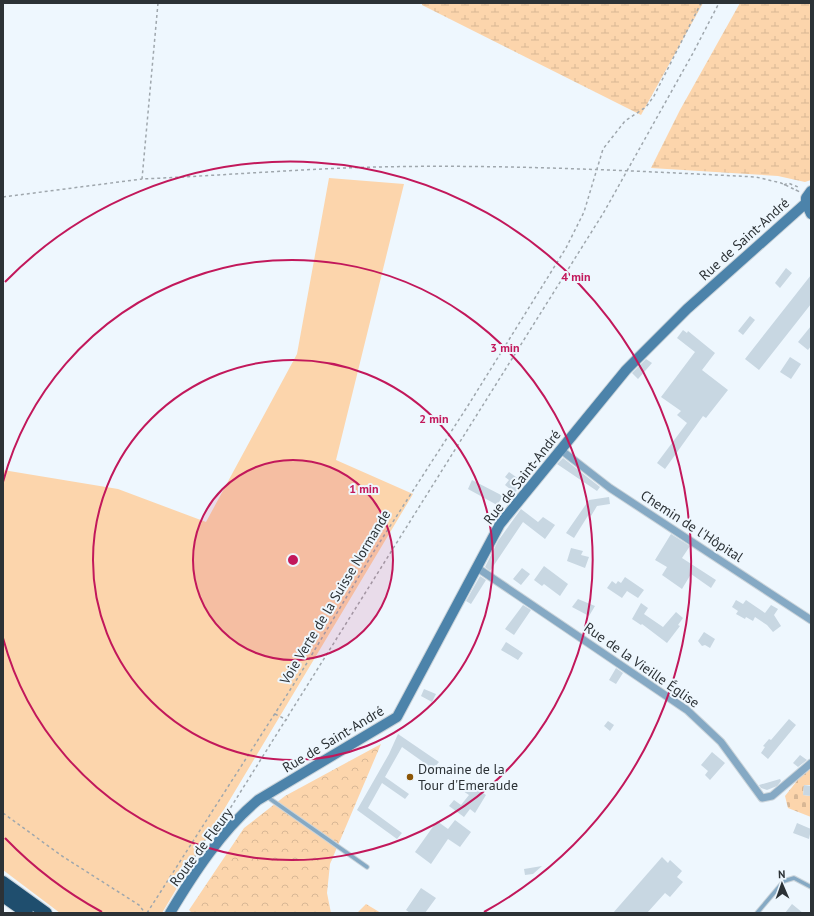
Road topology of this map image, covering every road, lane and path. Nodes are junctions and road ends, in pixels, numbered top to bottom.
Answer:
1 (158, 3) edge
2 (701, 3) edge
3 (719, 3) edge
4 (598, 168) junction
5 (628, 170) junction
6 (142, 179) junction
7 (811, 191) edge
8 (800, 193) dead end
9 (3, 197) edge
10 (806, 203) junction
11 (811, 214) edge
12 (561, 450) junction
13 (476, 567) junction
14 (811, 620) edge
15 (274, 714) junction
16 (287, 720) junction
17 (811, 763) edge
18 (262, 798) junction
19 (3, 813) edge
20 (191, 862) dead end
21 (367, 867) dead end
22 (3, 882) edge
23 (811, 887) edge
24 (3, 896) edge
25 (26, 913) edge
26 (46, 913) edge
27 (146, 913) edge
28 (170, 913) edge
29 (757, 913) edge

1 - 6 path
2 - 4 path, Voie Verte de la Suisse Normande
3 - 5 path
4 - 5 path
4 - 6 path
4 - 15 path, Voie Verte de la Suisse Normande
5 - 8 path
5 - 16 path
6 - 9 path
7 - 10 street, Rue de Saint-André
10 - 11 street
10 - 12 street, Rue de Saint-André
12 - 13 street, Rue de Saint-André
12 - 14 street, Chemin de l'Hôpital
13 - 17 street, Rue de la Vieille Église
13 - 18 street, Rue de Saint-André
15 - 16 path
15 - 27 path, Voie Verte de la Suisse Normande
16 - 20 path
18 - 21 lane
18 - 28 street, Route de Fleury
19 - 27 path
22 - 26 highway
23 - 29 lane
24 - 25 highway

